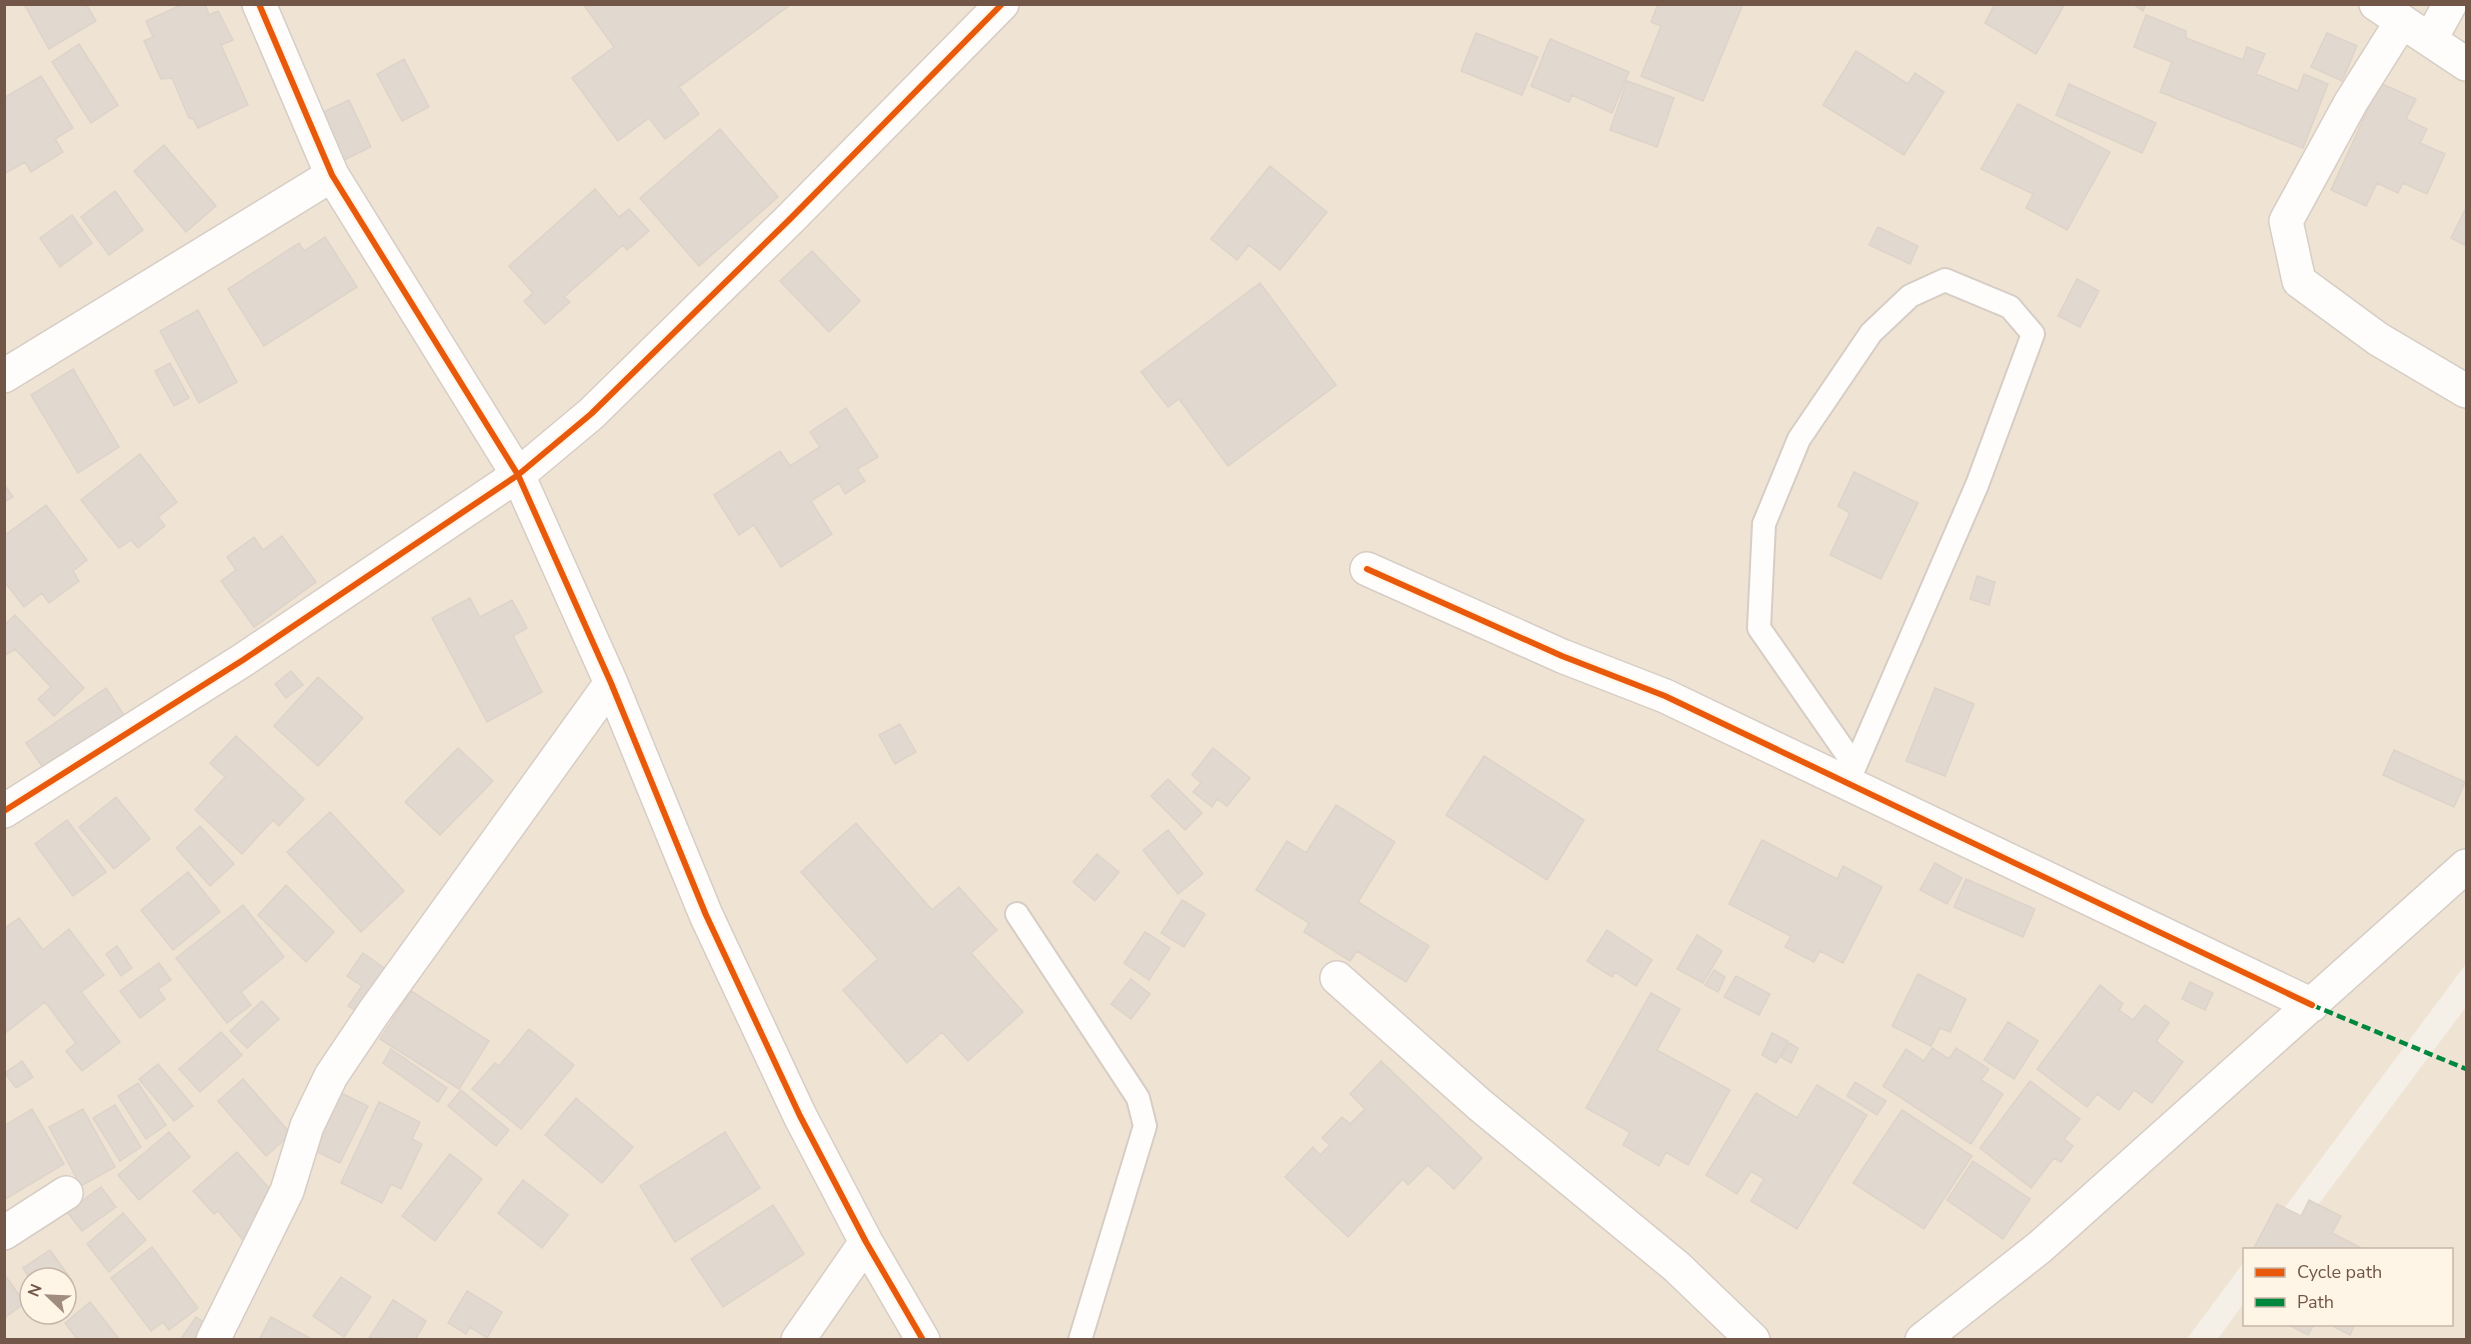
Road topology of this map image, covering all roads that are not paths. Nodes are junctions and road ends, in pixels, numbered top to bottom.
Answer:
1 (259, 4) edge
2 (1002, 4) edge
3 (2450, 4) edge
4 (2389, 13) edge
5 (2430, 40) junction
6 (2466, 64) edge
7 (333, 175) junction
8 (4, 376) edge
9 (2466, 391) edge
10 (518, 475) junction
11 (1367, 569) dead end
12 (611, 683) junction
13 (1851, 775) junction
14 (4, 811) edge
15 (2466, 866) edge
16 (1017, 914) dead end
17 (1337, 978) dead end
18 (2312, 1005) junction
19 (66, 1194) dead end
20 (4, 1233) edge
21 (866, 1242) junction
22 (213, 1340) edge
23 (798, 1340) edge
24 (923, 1340) edge
25 (1080, 1340) edge
26 (1753, 1340) edge
27 (1922, 1340) edge

1 - 7 street
2 - 10 street
3 - 5 street
4 - 5 street
4 - 9 street
5 - 6 street
7 - 8 street
7 - 10 street
10 - 12 street
10 - 14 street
11 - 13 street
12 - 21 street
12 - 22 street
13 - 13 lane
13 - 18 street
15 - 18 street
16 - 25 lane
17 - 26 street
18 - 27 street
19 - 20 street
21 - 23 street
21 - 24 street

